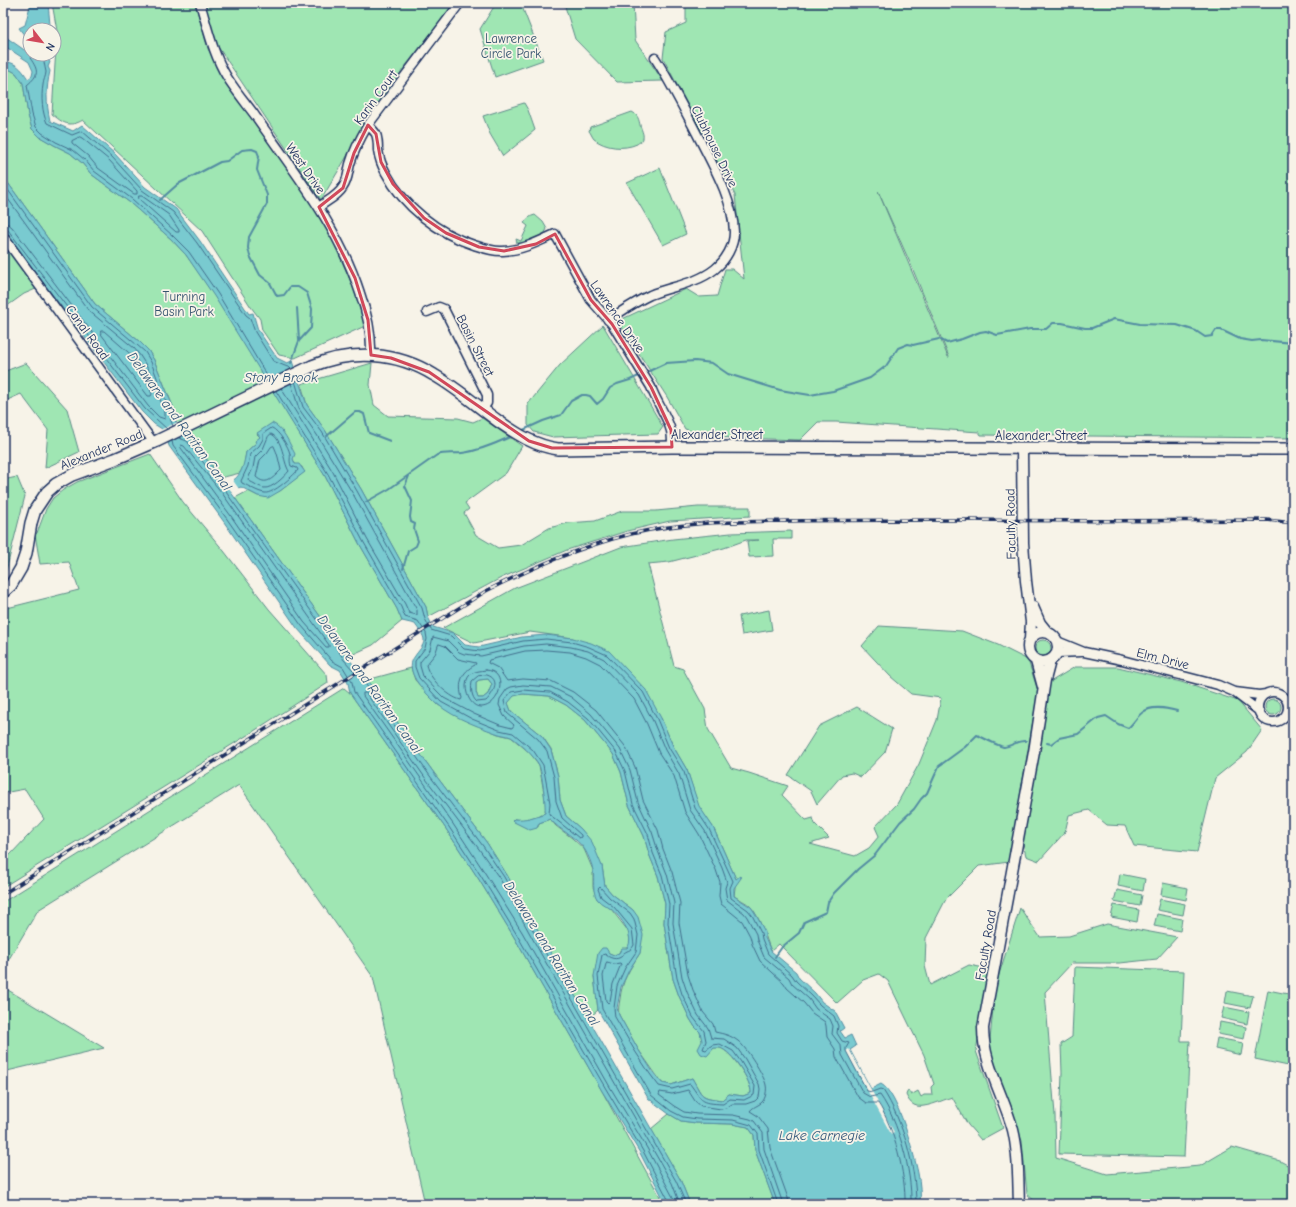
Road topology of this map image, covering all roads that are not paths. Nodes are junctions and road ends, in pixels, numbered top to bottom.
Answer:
1 (200, 3) edge
2 (460, 3) edge
3 (655, 58) dead end
4 (368, 125) junction
5 (319, 206) junction
6 (3, 236) edge
7 (426, 312) dead end
8 (608, 320) junction
9 (371, 355) junction
10 (482, 410) junction
11 (183, 428) joint
12 (158, 440) junction
13 (672, 447) junction
14 (1022, 449) junction
15 (1293, 449) edge
16 (3, 592) edge
17 (1029, 598) junction
18 (1048, 633) junction
19 (1030, 639) junction
20 (1057, 641) junction
21 (1084, 652) junction
22 (1054, 657) junction
23 (1036, 661) junction
24 (1044, 689) junction
25 (1234, 692) junction
26 (1266, 694) junction
27 (1259, 711) junction
28 (1019, 1204) edge

1 - 5 street, West Drive
2 - 4 street, Karin Court
3 - 8 street, Clubhouse Drive
4 - 5 street, Karin Court
4 - 8 street, Lawrence Drive
5 - 9 street, West Drive
6 - 12 street, Canal Road
7 - 10 street, Basin Street
8 - 13 street, Lawrence Drive
9 - 10 main road, Alexander Street
9 - 11 main road, Alexander Street
10 - 13 main road, Alexander Street
11 - 12 main road, Alexander Road
12 - 16 main road, Alexander Road
13 - 14 main road, Alexander Street
14 - 15 main road, Alexander Street
14 - 17 street, Faculty Road
17 - 18 street, Faculty Road
17 - 19 street, Faculty Road
18 - 19 street
18 - 20 street
19 - 23 street
20 - 21 street, Elm Drive
20 - 22 street
21 - 22 street, Elm Drive
21 - 25 street, Elm Drive
22 - 23 street
22 - 24 street, Faculty Road
23 - 24 street, Faculty Road
24 - 28 street, Faculty Road
25 - 26 street, Elm Drive
25 - 27 street, Elm Drive
26 - 27 street
26 - 27 street

